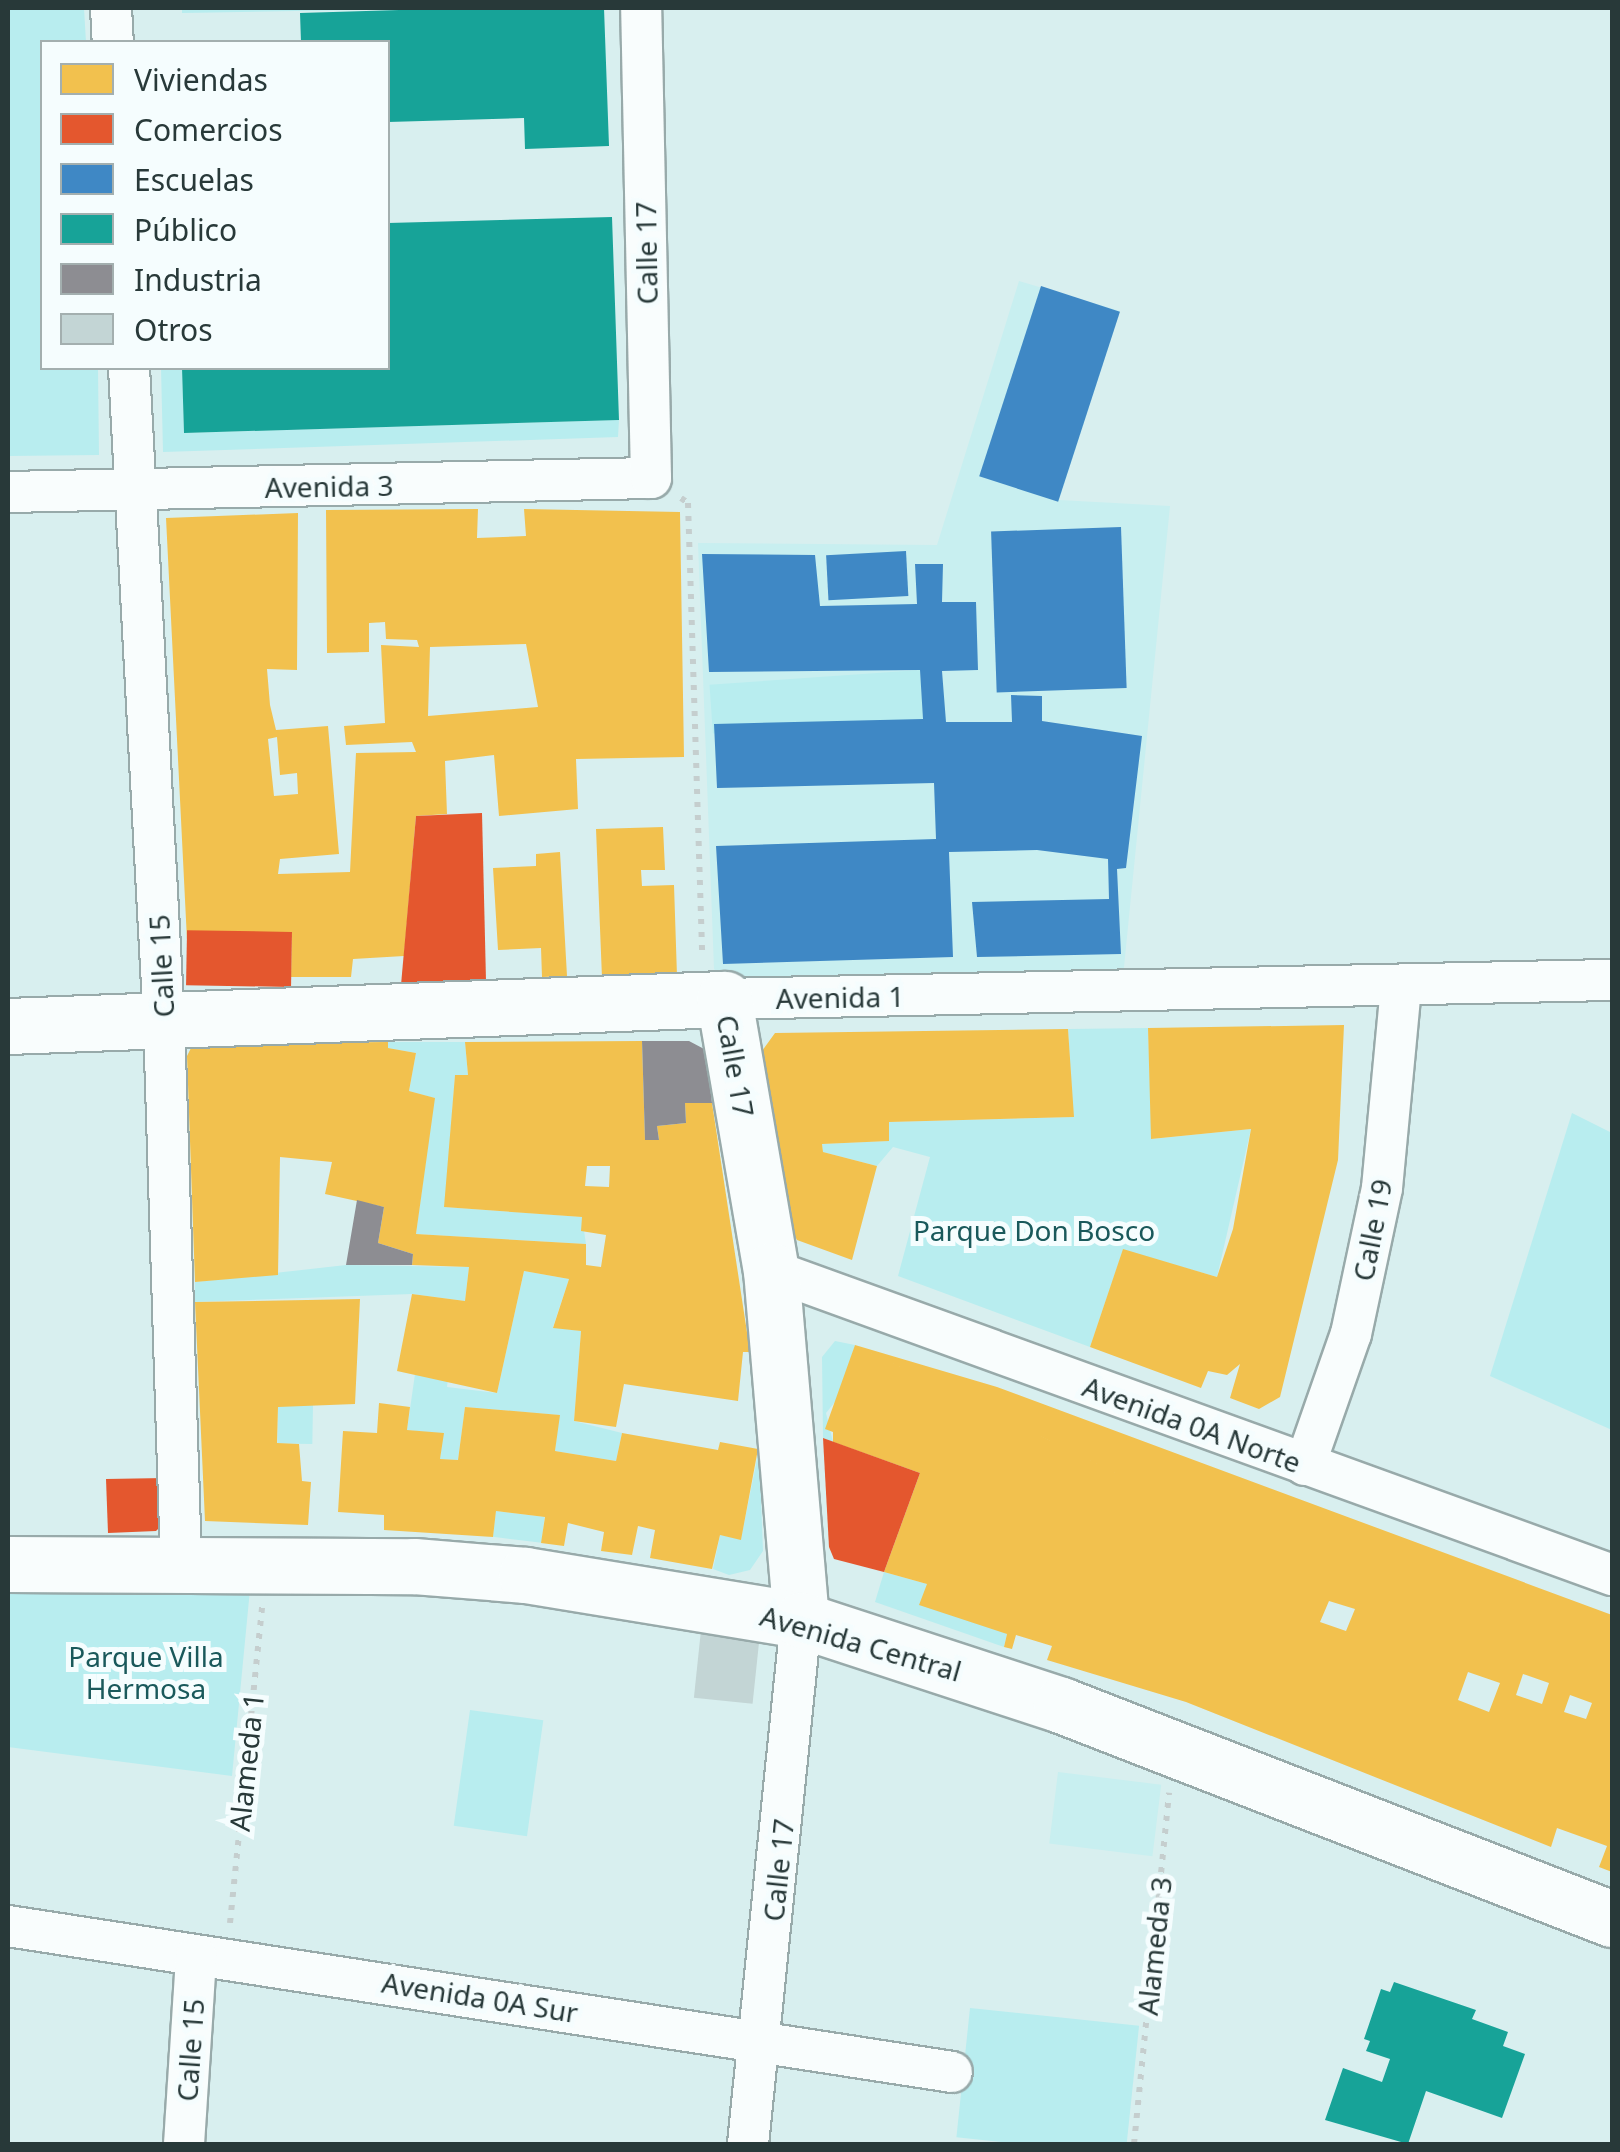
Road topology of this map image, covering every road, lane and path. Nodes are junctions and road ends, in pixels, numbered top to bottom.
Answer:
1 (111, 8) edge
2 (641, 8) edge
3 (112, 40) edge
4 (128, 370) edge
5 (651, 478) junction
6 (134, 490) junction
7 (8, 492) edge
8 (1612, 980) edge
9 (1401, 986) junction
10 (724, 999) junction
11 (164, 1022) junction
12 (8, 1026) edge
13 (772, 1270) junction
14 (1305, 1465) junction
15 (8, 1564) edge
16 (181, 1564) junction
17 (266, 1566) junction
18 (1612, 1575) edge
19 (801, 1620) junction
20 (1173, 1747) junction
21 (1612, 1919) edge
22 (8, 1926) edge
23 (212, 1957) junction
24 (759, 2042) junction
25 (952, 2072) dead end
26 (184, 2144) edge
27 (748, 2144) edge
28 (1134, 2144) edge

1 - 3 street
2 - 5 street, Calle 17
4 - 6 street, Calle 15
5 - 6 street, Avenida 3
5 - 10 path, Calle 17
6 - 7 street, Avenida 3
6 - 11 street, Calle 15
8 - 9 street, Avenida 1
9 - 10 street, Avenida 1
9 - 14 street, Calle 19
10 - 11 main road, Avenida 1
10 - 13 main road, Calle 17
11 - 12 main road, Avenida 1
11 - 16 street, Calle 15
13 - 14 street, Avenida 0A Norte
13 - 19 main road, Calle 17
14 - 18 street, Avenida 0A Norte
15 - 16 main road, Avenida Central
16 - 17 main road, Avenida Central
17 - 19 main road, Avenida Central
17 - 23 path, Alameda 1
19 - 20 main road, Avenida Central
19 - 24 street, Calle 17
20 - 21 main road, Avenida Central
20 - 28 path, Alameda 3
22 - 23 street, Avenida 0A Sur
23 - 24 street, Avenida 0A Sur
23 - 26 street, Calle 15
24 - 25 street, Avenida 0A Sur
24 - 27 street, Calle 17

